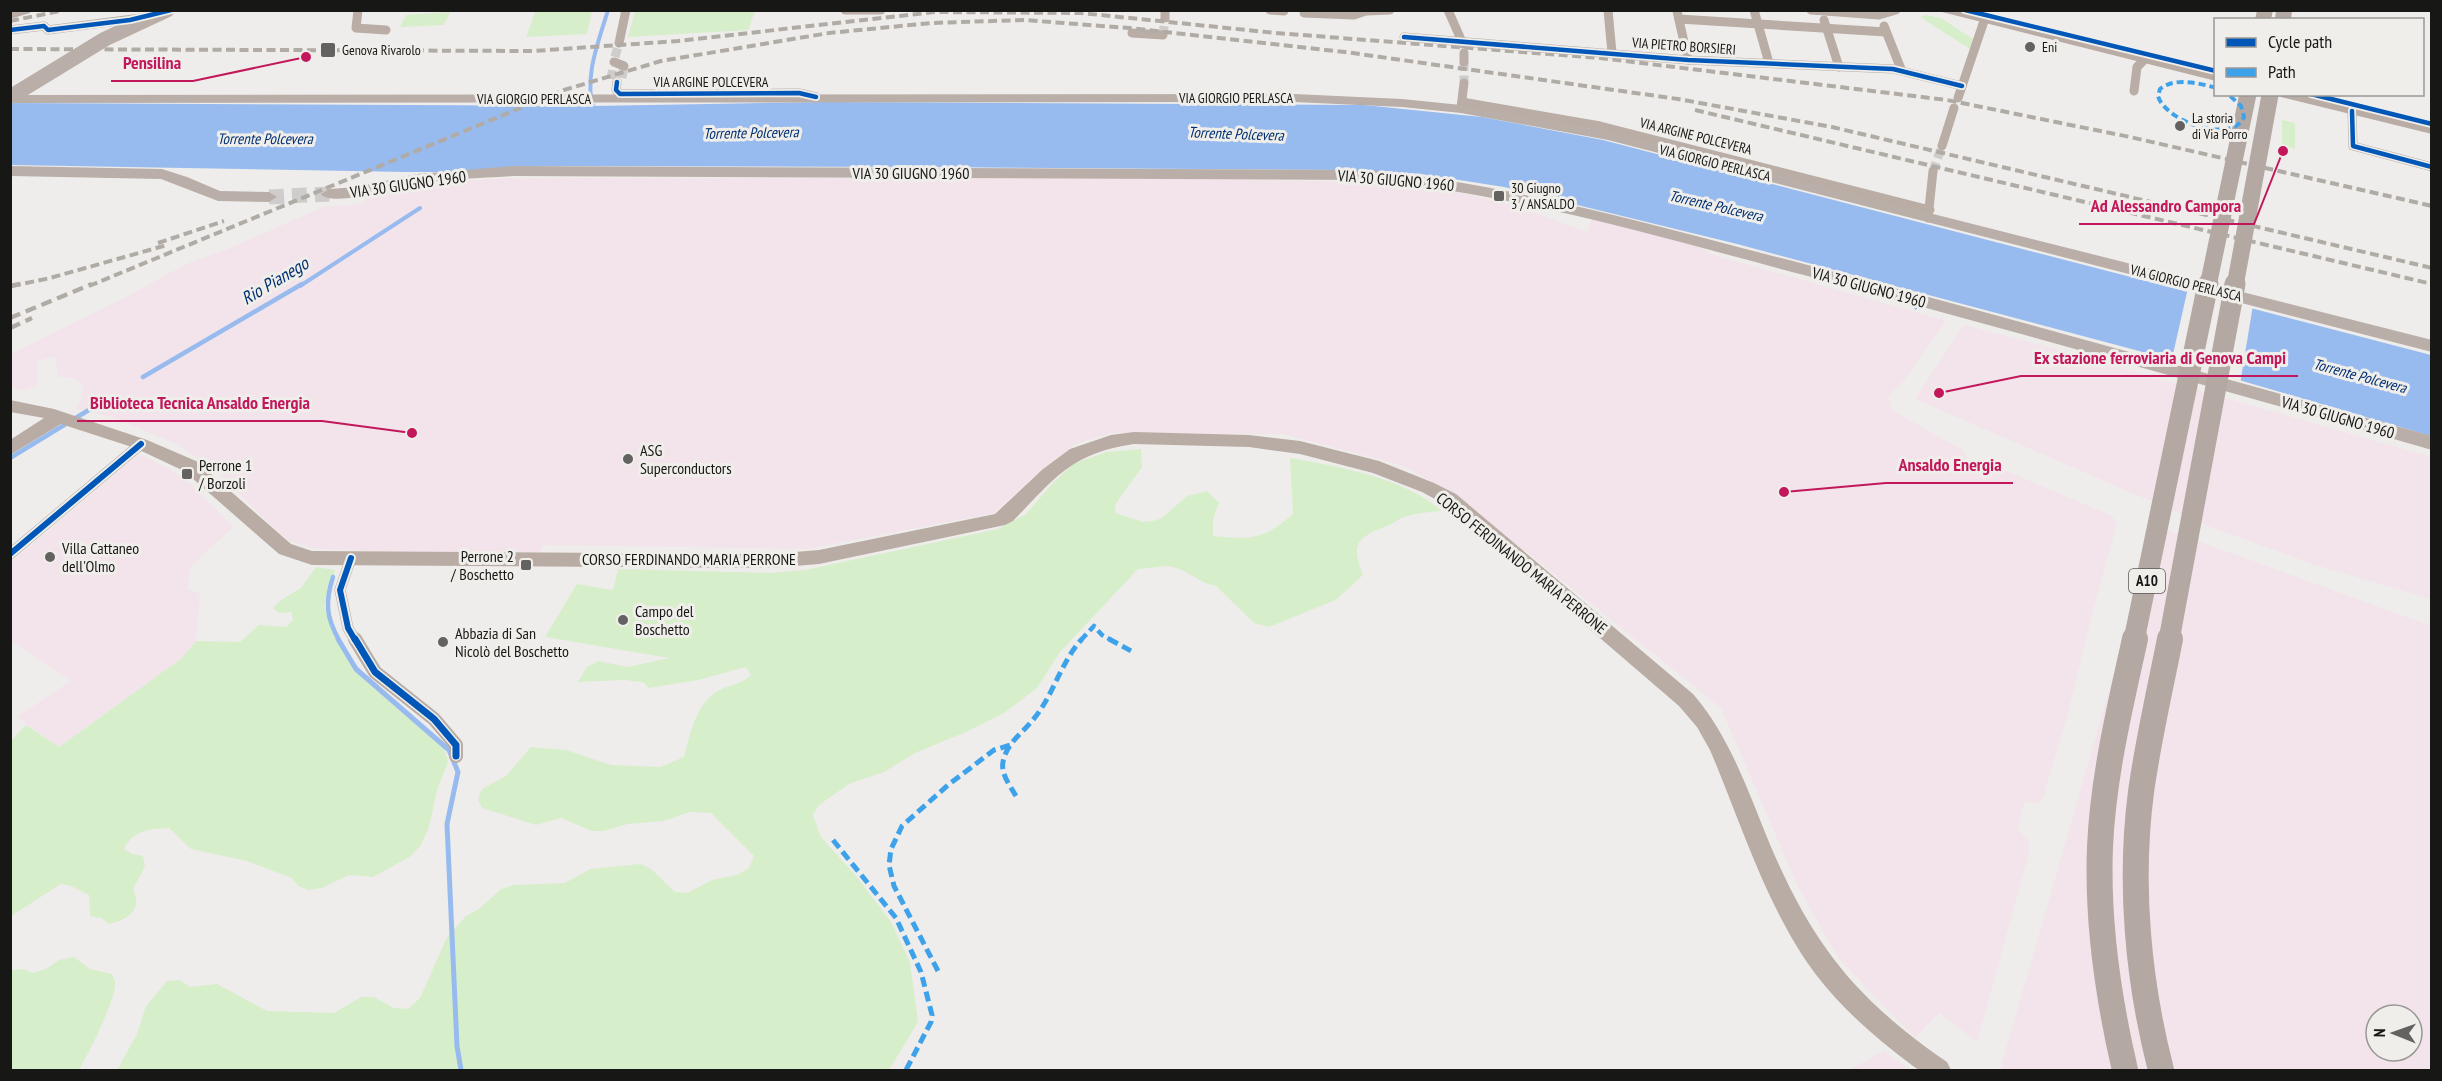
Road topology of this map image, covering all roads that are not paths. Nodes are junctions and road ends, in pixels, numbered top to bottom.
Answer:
1 (169, 10) edge
2 (358, 10) edge
3 (626, 10) edge
4 (845, 10) edge
5 (881, 10) edge
6 (1270, 10) edge
7 (1390, 10) edge
8 (1448, 10) edge
9 (1608, 10) edge
10 (1754, 10) edge
11 (1811, 10) edge
12 (1896, 10) edge
13 (1940, 10) edge
14 (1284, 11) edge
15 (1822, 11) edge
16 (1304, 13) dead end
17 (1678, 15) edge
18 (1879, 15) junction
19 (1983, 21) junction
20 (1757, 22) junction
21 (1826, 28) junction
22 (10, 30) edge
23 (386, 30) dead end
24 (1886, 32) junction
25 (1132, 33) dead end
26 (1163, 35) dead end
27 (1404, 37) dead end
28 (619, 43) tunnel mouth
29 (1463, 50) junction
30 (1612, 53) junction
31 (1688, 60) junction
32 (2144, 60) junction
33 (614, 62) dead end
34 (1769, 63) junction
35 (624, 66) dead end
36 (1839, 67) junction
37 (1901, 69) junction
38 (2214, 77) edge
39 (617, 80) dead end
40 (1464, 83) tunnel mouth
41 (1962, 86) junction
42 (2134, 91) dead end
43 (12, 96) edge
44 (2248, 96) edge
45 (2270, 96) edge
46 (2294, 96) edge
47 (816, 97) junction
48 (1958, 98) dead end
49 (415, 100) junction
50 (1461, 106) junction
51 (1954, 108) dead end
52 (2352, 111) junction
53 (2432, 130) edge
54 (1942, 146) tunnel mouth
55 (2432, 167) edge
56 (10, 171) edge
57 (1933, 171) tunnel mouth
58 (329, 194) tunnel mouth
59 (269, 197) tunnel mouth
60 (1929, 214) junction
61 (2432, 346) edge
62 (15, 408) edge
63 (72, 422) junction
64 (2432, 443) edge
65 (141, 444) junction
66 (11, 448) edge
67 (10, 554) edge
68 (351, 558) junction
69 (456, 756) dead end
70 (1939, 1071) edge
71 (2126, 1071) edge
72 (2161, 1071) edge

1 - 22 street
1 - 43 main road, bridge
2 - 23 street
3 - 28 street
4 - 5 street
6 - 14 street
7 - 16 street
8 - 29 street
9 - 30 street
10 - 20 street
11 - 15 street
12 - 18 street
13 - 19 main road
15 - 18 street
15 - 21 street
17 - 20 street
17 - 31 street
18 - 24 street
19 - 32 main road
19 - 41 street
20 - 21 street
20 - 34 street
21 - 24 street
21 - 36 street
24 - 37 street
25 - 26 street
27 - 29 street, VIA PIETRO BORSIERI
29 - 30 street, VIA PIETRO BORSIERI
30 - 31 street, VIA PIETRO BORSIERI
31 - 34 street, VIA PIETRO BORSIERI
32 - 38 main road
32 - 42 street
33 - 35 street
34 - 36 street, VIA PIETRO BORSIERI
36 - 37 street, VIA PIETRO BORSIERI
37 - 41 street, VIA PIETRO BORSIERI
39 - 47 street, VIA ARGINE POLCEVERA
40 - 50 street
41 - 48 street
43 - 49 main road, VIA GIORGIO PERLASCA
43 - 49 main road
44 - 71 highway, A10, bridge
45 - 72 highway, A10, bridge
46 - 52 main road
47 - 49 main road, VIA GIORGIO PERLASCA
47 - 50 main road, VIA GIORGIO PERLASCA
50 - 60 main road, VIA GIORGIO PERLASCA
51 - 54 street
52 - 53 main road
52 - 55 street
56 - 59 main road
57 - 60 street
58 - 64 main road, VIA 30 GIUGNO 1960
60 - 61 main road, VIA GIORGIO PERLASCA
62 - 63 main road, CORSO FERDINANDO MARIA PERRONE
62 - 66 main road
63 - 65 main road, CORSO FERDINANDO MARIA PERRONE
63 - 66 main road
65 - 67 street
65 - 68 main road, CORSO FERDINANDO MARIA PERRONE
68 - 69 street
68 - 70 main road, CORSO FERDINANDO MARIA PERRONE

